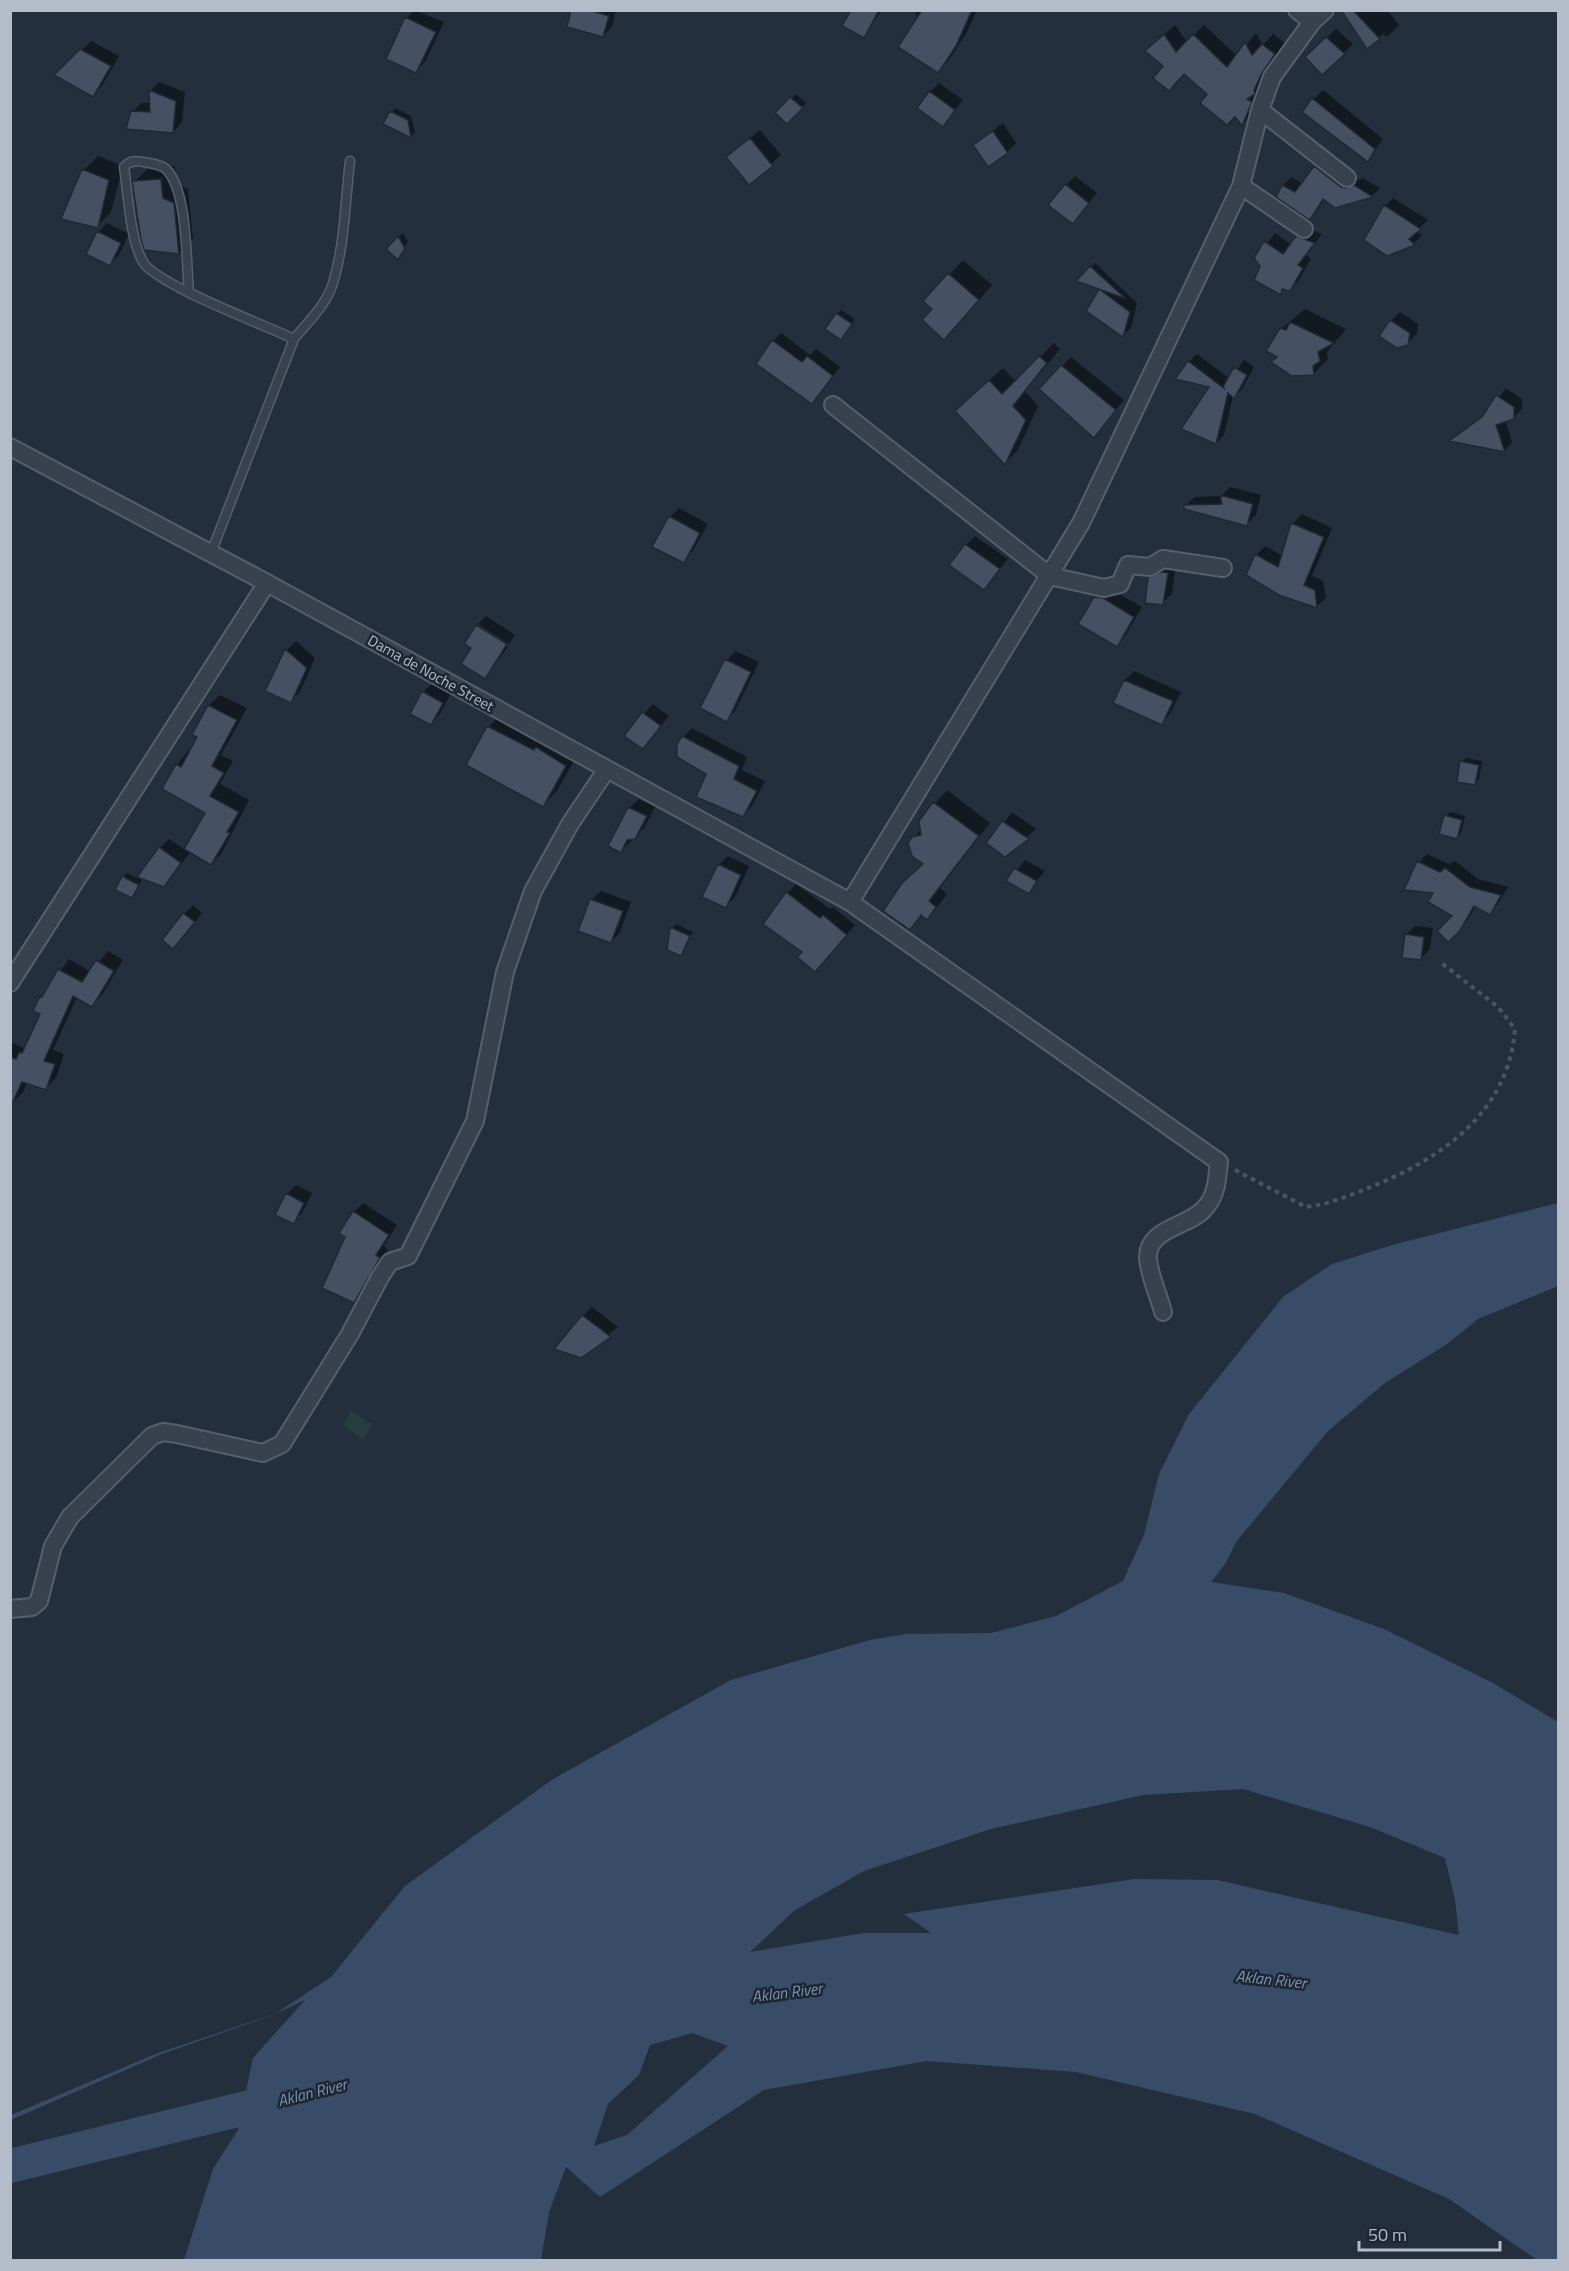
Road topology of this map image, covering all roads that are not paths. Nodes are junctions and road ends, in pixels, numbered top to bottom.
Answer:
1 (1297, 10) edge
2 (1325, 10) edge
3 (1312, 22) junction
4 (1260, 110) junction
5 (350, 161) dead end
6 (1347, 178) dead end
7 (1241, 186) junction
8 (1304, 229) dead end
9 (189, 292) junction
10 (294, 339) junction
11 (832, 405) dead end
12 (10, 447) edge
13 (211, 553) junction
14 (1223, 568) dead end
15 (1050, 576) junction
16 (267, 583) junction
17 (607, 769) junction
18 (850, 902) junction
19 (10, 983) edge
20 (1164, 1312) dead end
21 (10, 1609) edge

1 - 3 street
2 - 3 street
3 - 4 street
4 - 6 street
4 - 7 street
5 - 10 lane
7 - 8 street
7 - 15 street
9 - 9 lane
9 - 10 lane
10 - 13 lane
11 - 15 street
12 - 13 street, Dama de Noche Street
13 - 16 street, Dama de Noche Street
14 - 15 street
15 - 18 street
16 - 17 street, Dama de Noche Street
16 - 19 street
17 - 18 street, Dama de Noche Street
17 - 21 street
18 - 20 street, Dama de Noche Street

